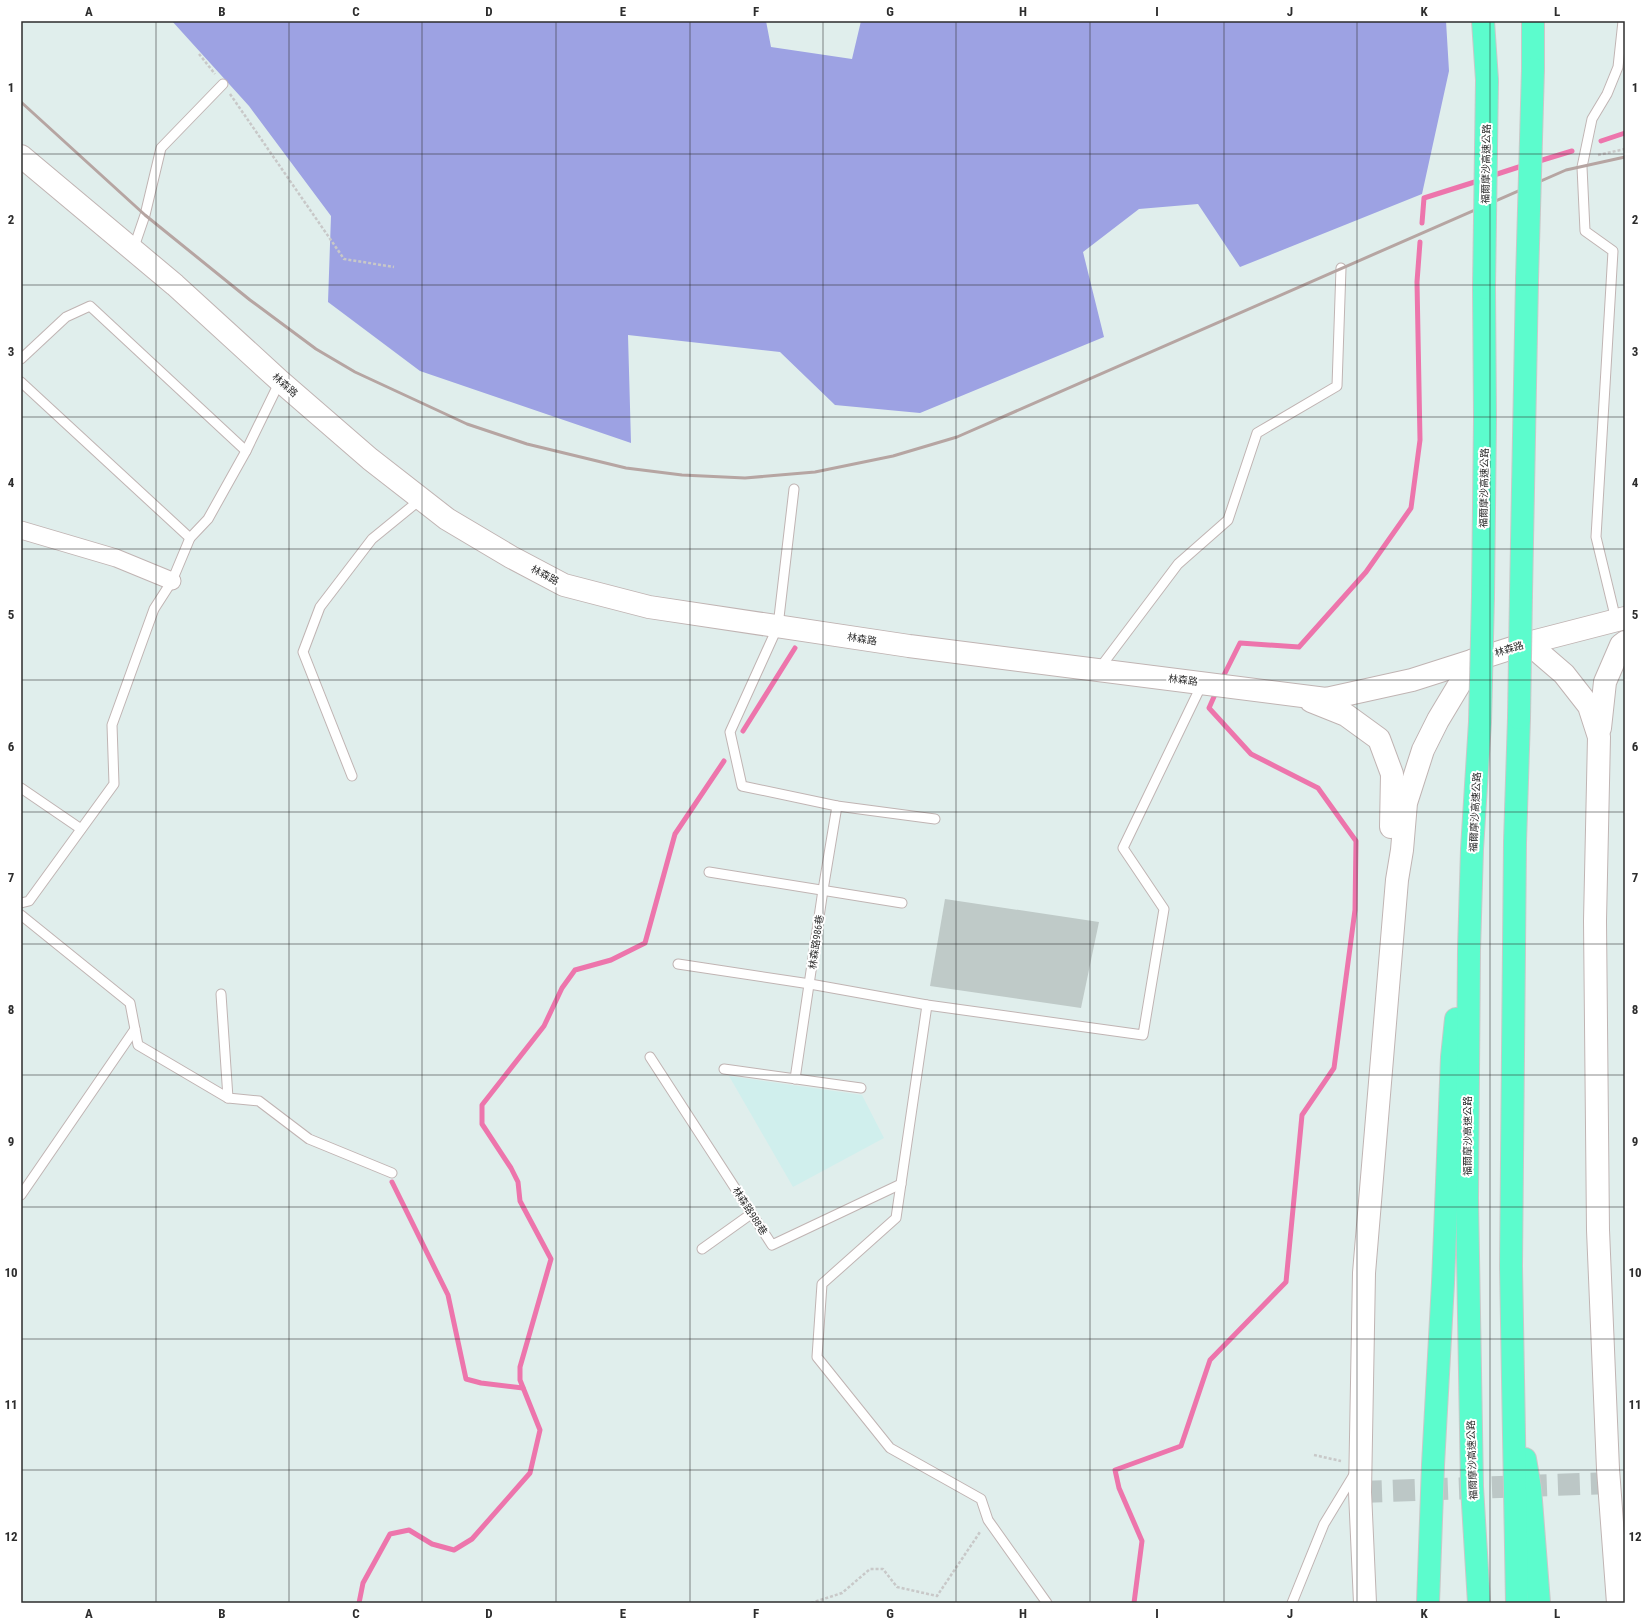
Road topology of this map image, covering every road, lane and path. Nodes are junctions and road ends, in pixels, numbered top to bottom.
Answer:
1 (1483, 21) edge
2 (1533, 21) edge
3 (1623, 21) edge
4 (199, 54) dead end
5 (223, 84) junction
6 (1625, 149) edge
7 (21, 156) edge
8 (1584, 158) junction
9 (133, 250) junction
10 (394, 267) dead end
11 (1341, 268) dead end
12 (21, 359) edge
13 (280, 381) junction
14 (21, 382) edge
15 (246, 451) junction
16 (794, 489) dead end
17 (421, 499) junction
18 (21, 530) edge
19 (190, 538) junction
20 (172, 581) junction
21 (1620, 619) edge
22 (778, 626) junction
23 (1625, 642) edge
24 (1528, 643) junction
25 (1474, 660) junction
26 (1099, 669) junction
27 (1205, 683) junction
28 (1301, 697) junction
29 (1598, 737) junction
30 (352, 776) dead end
31 (21, 788) edge
32 (838, 806) junction
33 (934, 819) dead end
34 (81, 829) junction
35 (1472, 849) junction
36 (709, 872) dead end
37 (1397, 880) junction
38 (823, 890) junction
39 (902, 903) dead end
40 (21, 904) edge
41 (21, 915) edge
42 (678, 964) dead end
43 (810, 984) junction
44 (221, 994) dead end
45 (927, 1005) junction
46 (135, 1029) junction
47 (650, 1057) dead end
48 (724, 1069) dead end
49 (795, 1079) junction
50 (860, 1088) dead end
51 (228, 1098) junction
52 (392, 1173) dead end
53 (901, 1184) junction
54 (21, 1195) edge
55 (751, 1214) junction
56 (702, 1249) dead end
57 (1513, 1384) junction
58 (1314, 1455) dead end
59 (1360, 1465) junction
60 (988, 1520) junction
61 (811, 1603) edge
62 (1047, 1603) edge
63 (1292, 1603) edge
64 (1365, 1603) edge
65 (1428, 1603) edge
66 (1479, 1603) edge
67 (1517, 1603) edge
68 (1539, 1603) edge
69 (1618, 1603) edge

1 - 35 highway, 福爾摩沙高速公路, bridge
2 - 57 highway, bridge
3 - 8 lane
4 - 5 path
5 - 9 lane
5 - 10 path
6 - 8 path
7 - 9 street, 林森路
8 - 21 lane
9 - 13 street, 林森路
11 - 26 lane
12 - 15 lane
13 - 15 lane
13 - 17 street, 林森路
14 - 19 lane
15 - 19 lane
16 - 22 lane
17 - 22 street, 林森路
17 - 30 lane
18 - 20 street
19 - 20 lane
20 - 34 lane
21 - 24 street, 林森路
22 - 26 street, 林森路
22 - 32 lane
23 - 29 street
24 - 25 street, 林森路
24 - 29 street
25 - 28 street, 林森路
25 - 37 street
26 - 27 street, 林森路
27 - 28 street, 林森路
27 - 45 lane
28 - 37 street
29 - 69 street
31 - 34 lane
32 - 33 lane
32 - 38 lane, 林森路986巷
34 - 40 lane
35 - 65 highway
35 - 66 highway, 福爾摩沙高速公路
36 - 38 lane
37 - 59 street
38 - 39 lane
38 - 43 lane, 林森路986巷
41 - 46 lane
42 - 43 lane
43 - 45 lane
43 - 49 lane, 林森路986巷
44 - 51 lane
45 - 53 lane
46 - 51 lane
46 - 54 lane
47 - 55 lane, 林森路988巷
48 - 49 lane
49 - 50 lane
51 - 52 lane
53 - 55 lane, 林森路988巷
53 - 60 lane
55 - 56 lane
57 - 67 highway
57 - 68 highway
58 - 59 path
59 - 63 lane
59 - 64 street
60 - 61 path
60 - 62 lane

